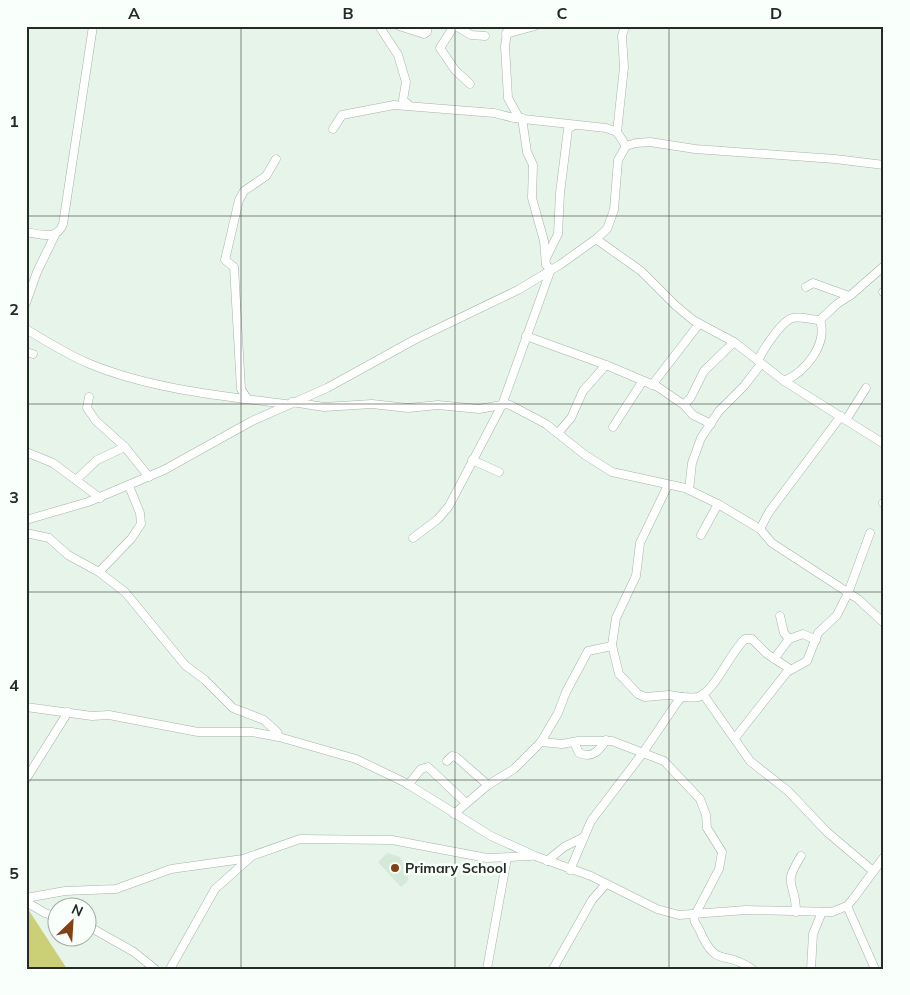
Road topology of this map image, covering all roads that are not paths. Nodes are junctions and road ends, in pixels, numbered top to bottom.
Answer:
1 (93, 26) edge
2 (379, 26) edge
3 (399, 26) edge
4 (427, 26) edge
5 (455, 26) edge
6 (535, 26) edge
7 (625, 26) edge
8 (506, 30) edge
9 (485, 36) dead end
10 (470, 84) dead end
11 (411, 107) junction
12 (520, 118) junction
13 (574, 125) junction
14 (333, 129) dead end
15 (617, 132) junction
16 (626, 146) junction
17 (276, 159) dead end
18 (884, 165) edge
19 (26, 232) edge
20 (55, 235) junction
21 (596, 239) junction
22 (546, 258) junction
23 (884, 266) edge
24 (551, 270) junction
25 (806, 287) dead end
26 (849, 296) junction
27 (26, 303) edge
28 (820, 320) junction
29 (699, 324) junction
30 (26, 329) edge
31 (526, 336) junction
32 (734, 342) junction
33 (760, 362) junction
34 (606, 365) junction
35 (784, 381) junction
36 (642, 382) junction
37 (652, 385) junction
38 (866, 388) dead end
39 (89, 397) dead end
40 (246, 398) junction
41 (289, 403) junction
42 (684, 405) junction
43 (502, 406) junction
44 (843, 418) junction
45 (711, 424) junction
46 (613, 427) dead end
47 (558, 433) junction
48 (884, 444) edge
49 (125, 447) junction
50 (26, 452) edge
51 (472, 460) junction
52 (499, 472) dead end
53 (149, 477) junction
54 (77, 479) junction
55 (668, 485) junction
56 (129, 486) junction
57 (689, 490) junction
58 (100, 498) junction
59 (718, 504) junction
60 (26, 520) edge
61 (760, 529) junction
62 (26, 533) edge
63 (870, 533) dead end
64 (701, 535) dead end
65 (413, 538) dead end
66 (99, 572) junction
67 (848, 594) junction
68 (780, 616) dead end
69 (882, 618) edge
70 (789, 639) junction
71 (816, 640) junction
72 (612, 646) junction
73 (774, 659) junction
74 (790, 669) junction
75 (703, 694) junction
76 (682, 697) junction
77 (26, 707) edge
78 (68, 712) junction
79 (279, 737) junction
80 (735, 738) junction
81 (606, 740) junction
82 (541, 742) junction
83 (574, 742) junction
84 (642, 754) junction
85 (447, 761) dead end
86 (26, 778) edge
87 (408, 784) junction
88 (488, 785) junction
89 (466, 803) junction
90 (454, 814) junction
91 (584, 837) junction
92 (254, 854) junction
93 (535, 856) junction
94 (801, 856) dead end
95 (884, 856) edge
96 (506, 858) junction
97 (547, 861) junction
98 (570, 870) junction
99 (873, 871) junction
100 (605, 884) junction
101 (26, 898) edge
102 (26, 902) edge
103 (847, 906) junction
104 (796, 912) junction
105 (822, 912) junction
106 (48, 914) edge
107 (695, 915) junction
108 (98, 932) edge
109 (155, 969) edge
110 (170, 969) edge
111 (487, 969) edge
112 (553, 969) edge
113 (752, 969) edge
114 (811, 969) edge
115 (875, 969) edge

1 - 20 street
2 - 11 street
3 - 4 street
5 - 9 street
5 - 10 street
6 - 8 street
7 - 15 street
8 - 12 street
11 - 12 street
11 - 14 street
12 - 13 street
12 - 22 street
13 - 15 street
13 - 22 street
15 - 16 street
16 - 18 street
16 - 21 street
17 - 40 street
19 - 20 street
20 - 27 street
21 - 24 street
21 - 29 street
22 - 24 street
23 - 26 street
24 - 31 street
24 - 41 street
25 - 26 street
26 - 28 street
28 - 33 street
28 - 35 street
29 - 32 street
29 - 37 street
30 - 40 street
31 - 34 street
31 - 43 street
32 - 33 street
32 - 42 street
33 - 35 street
33 - 45 street
34 - 36 street
34 - 47 street
35 - 44 street
36 - 37 street
36 - 46 street
37 - 42 street
38 - 44 street
39 - 49 street
40 - 41 street
41 - 43 street
41 - 53 street
42 - 45 street
43 - 47 street
43 - 51 street
44 - 48 street
44 - 61 street
45 - 57 street
47 - 55 street
49 - 53 street
49 - 54 street
50 - 54 street
51 - 52 street
51 - 65 street
53 - 56 street
54 - 58 street
55 - 57 street
55 - 72 street
56 - 58 street
56 - 66 street
57 - 59 street
58 - 60 street
59 - 61 street
59 - 64 street
61 - 67 street
62 - 66 street
63 - 67 street
66 - 79 street
67 - 69 street
67 - 71 street
68 - 70 street
70 - 71 street
70 - 73 street
71 - 74 street
72 - 76 street
72 - 82 street
73 - 74 street
73 - 75 street
74 - 80 street
75 - 76 street
75 - 80 street
76 - 84 street
77 - 78 street
78 - 79 street
78 - 86 street
79 - 87 street
80 - 99 street
81 - 83 street
81 - 83 street
81 - 84 street
82 - 83 street
82 - 88 street
84 - 91 street
84 - 107 street
85 - 88 street
87 - 89 street
87 - 90 street
88 - 89 street
89 - 90 street
90 - 93 street
91 - 97 street
91 - 98 street
92 - 96 street
92 - 101 street
92 - 110 street
93 - 96 street
93 - 97 street
94 - 104 street
95 - 99 street
96 - 111 street
97 - 98 street
98 - 100 street
99 - 103 street
100 - 107 street
100 - 112 street
102 - 106 street
103 - 105 street
103 - 115 street
104 - 105 street
104 - 107 street
105 - 114 street
107 - 113 street
108 - 109 street

